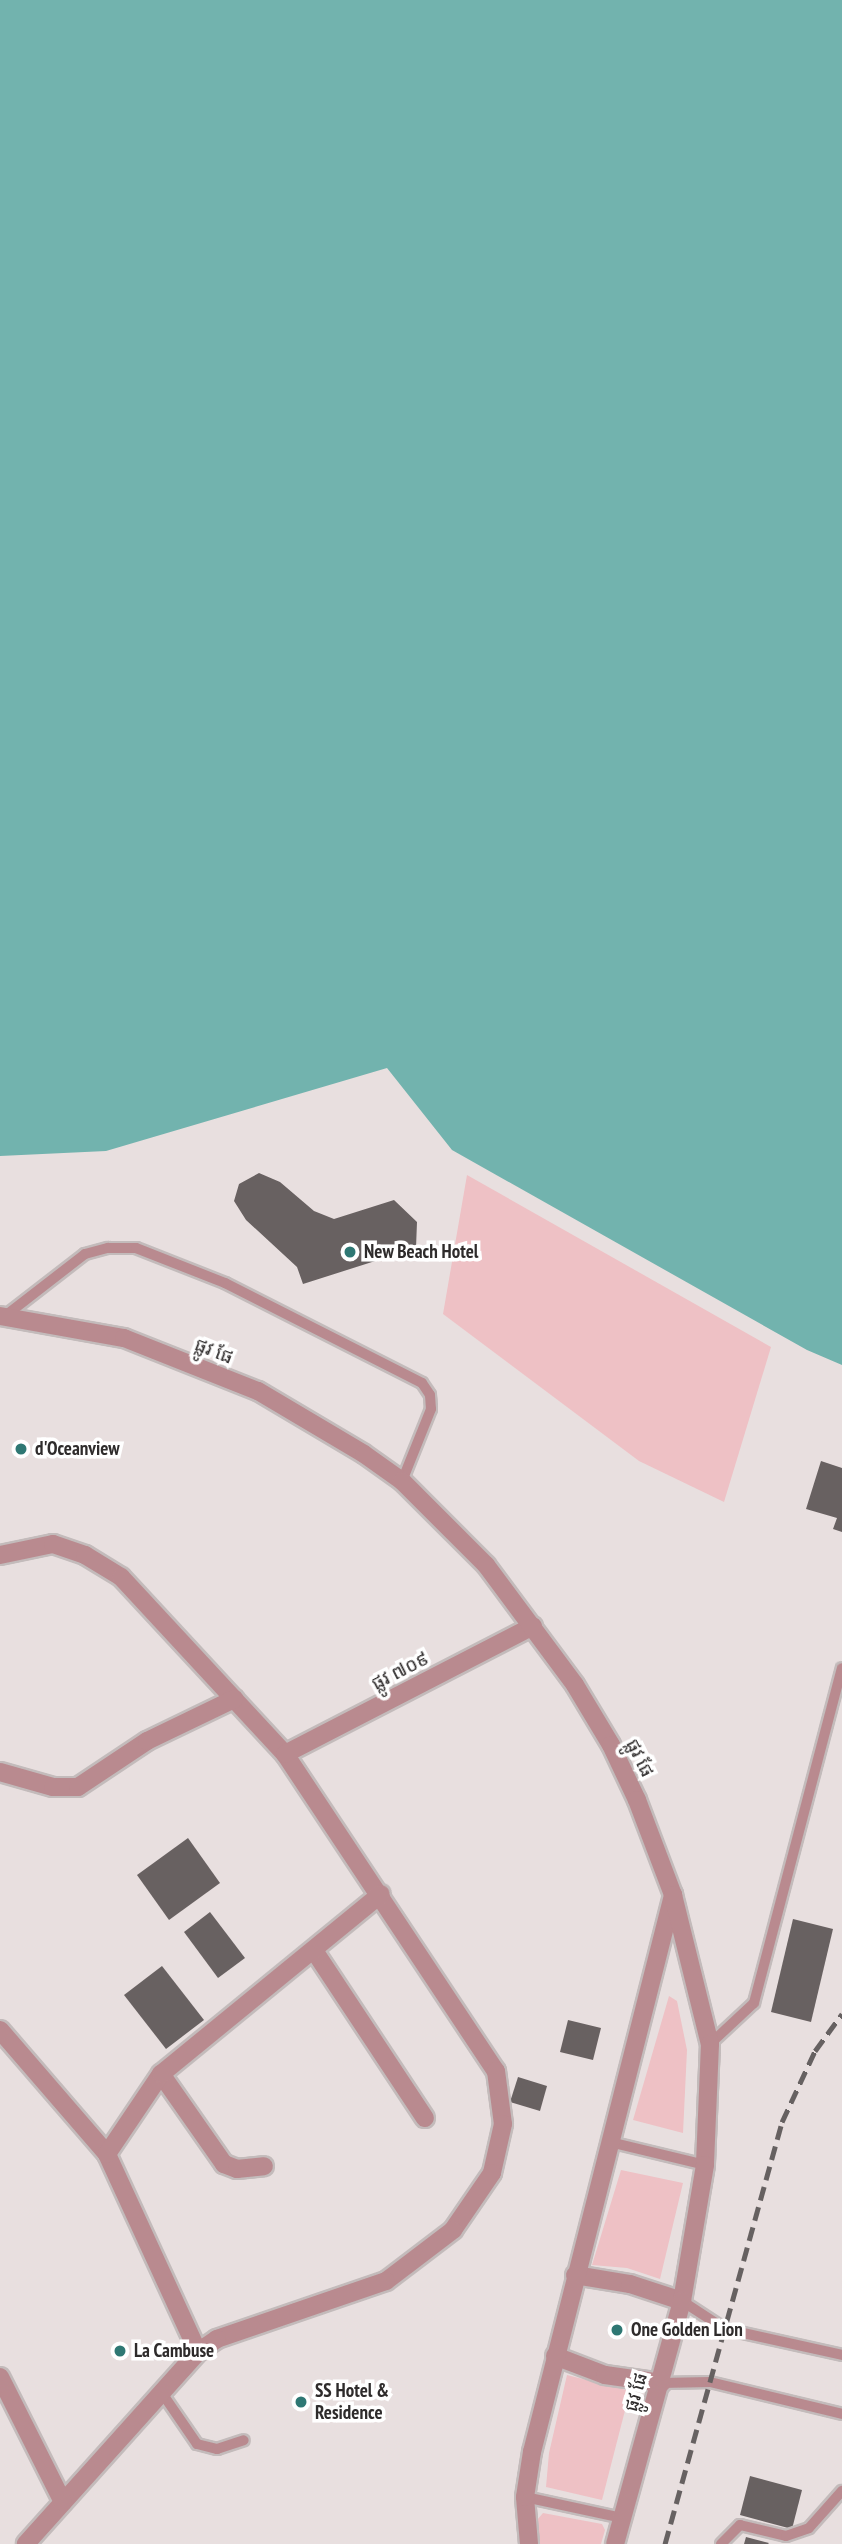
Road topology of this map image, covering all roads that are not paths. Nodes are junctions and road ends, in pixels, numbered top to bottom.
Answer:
1 (2, 1317) edge
2 (402, 1481) junction
3 (0, 1555) edge
4 (533, 1626) junction
5 (842, 1668) edge
6 (234, 1699) junction
7 (285, 1754) junction
8 (0, 1772) edge
9 (381, 1894) junction
10 (673, 1895) junction
11 (315, 1952) junction
12 (0, 2030) edge
13 (710, 2044) junction
14 (161, 2074) junction
15 (425, 2118) dead end
16 (610, 2142) junction
17 (107, 2154) junction
18 (705, 2165) junction
19 (264, 2166) dead end
20 (575, 2275) junction
21 (682, 2301) junction
22 (198, 2352) junction
23 (842, 2355) edge
24 (555, 2356) junction
25 (0, 2377) edge
26 (661, 2383) junction
27 (162, 2393) junction
28 (6, 2402) edge
29 (842, 2414) edge
30 (244, 2440) dead end
31 (842, 2491) edge
32 (525, 2497) junction
33 (63, 2502) junction
34 (622, 2518) junction
35 (26, 2544) edge
36 (528, 2544) edge
37 (615, 2544) edge
38 (721, 2544) edge

1 - 2 street, ផ្លូវ ផែ
1 - 2 lane
2 - 4 street, ផ្លូវ ផែ
3 - 6 street
4 - 7 street, ផ្លូវ ៧០៩
4 - 10 street, ផ្លូវ ផែ
5 - 13 lane
6 - 7 street
6 - 8 street
7 - 9 street
9 - 11 street
9 - 22 street
10 - 13 street, ផ្លូវ ផែ
10 - 16 street
11 - 14 street
11 - 15 street
12 - 17 street
13 - 18 street, ផ្លូវ ផែ
14 - 17 street
14 - 19 street
16 - 18 lane
16 - 20 street
17 - 22 street
18 - 21 street, ផ្លូវ ផែ
20 - 21 street
20 - 24 street
21 - 23 lane
21 - 26 street, ផ្លូវ ផែ
22 - 27 street
24 - 26 street
24 - 32 street
25 - 28 street
26 - 29 lane
26 - 34 street, ផ្លូវ ផែ
27 - 30 lane
27 - 33 street
28 - 33 street
31 - 38 lane
32 - 34 lane
32 - 36 street
33 - 35 street
34 - 37 street, ផ្លូវ ផែ

